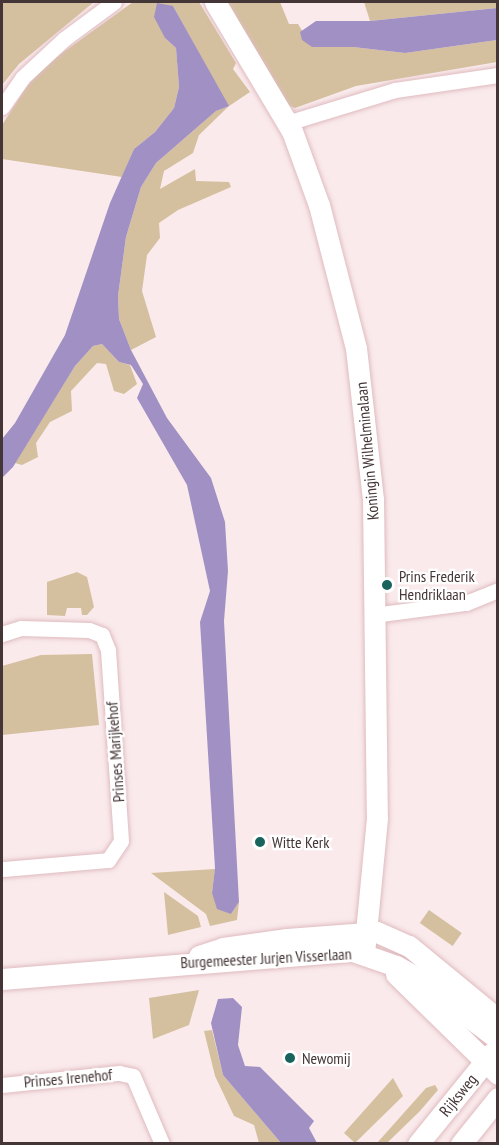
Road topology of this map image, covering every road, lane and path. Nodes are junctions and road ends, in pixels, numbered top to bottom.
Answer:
1 (114, 2) edge
2 (215, 2) edge
3 (498, 75) edge
4 (2, 106) edge
5 (287, 123) junction
6 (498, 590) edge
7 (373, 615) junction
8 (2, 634) edge
9 (2, 869) edge
10 (366, 931) junction
11 (371, 956) junction
12 (167, 964) junction
13 (2, 979) edge
14 (498, 1019) edge
15 (498, 1039) edge
16 (498, 1046) edge
17 (491, 1069) edge
18 (2, 1085) edge
19 (498, 1098) edge
20 (162, 1143) edge
21 (418, 1143) edge
22 (461, 1143) edge

1 - 4 street
2 - 5 street, Koningin Wilhelminalaan
3 - 5 street
5 - 7 street, Koningin Wilhelminalaan
6 - 7 street
7 - 10 street, Koningin Wilhelminalaan
8 - 9 street, Prinses Marijkehof
10 - 11 street, Koningin Wilhelminalaan
10 - 12 street, Burgemeester Jurjen Visserlaan
10 - 14 street
11 - 12 street, Burgemeester Jurjen Visserlaan
11 - 15 street
11 - 17 street
12 - 13 street, Burgemeester Jurjen Visserlaan
16 - 17 street, Rijksweg
17 - 21 street, Rijksweg
18 - 20 street, Prinses Irenehof
19 - 22 street, Rijksweg

